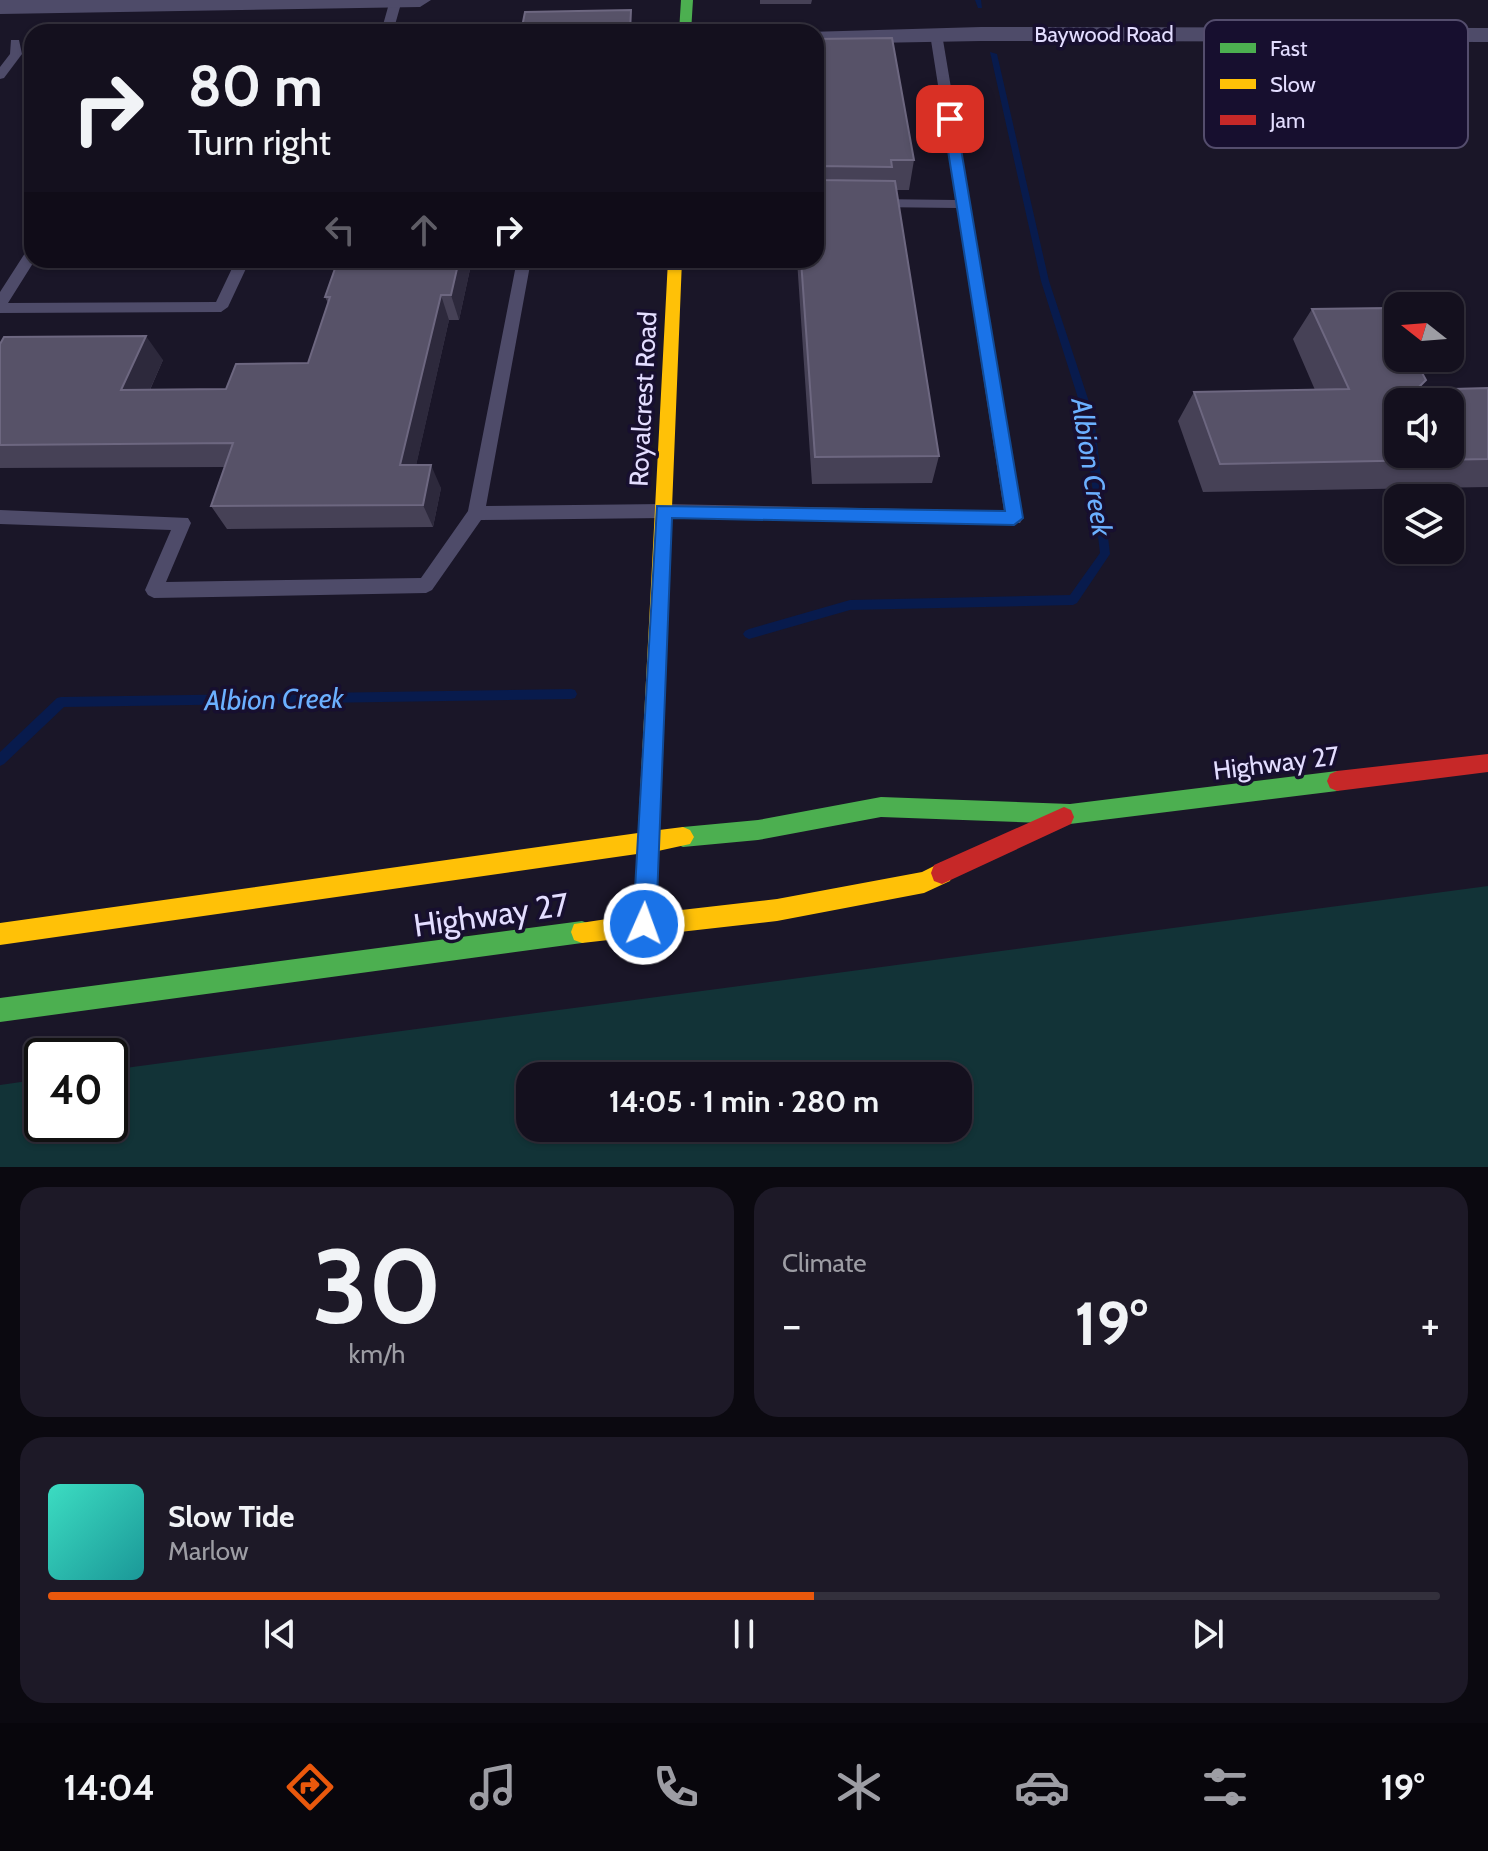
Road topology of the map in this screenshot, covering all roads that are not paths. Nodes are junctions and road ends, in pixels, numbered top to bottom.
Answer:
1 (396, 0) edge
2 (420, 0) edge
3 (687, 0) edge
4 (194, 2) edge
5 (248, 2) edge
6 (0, 7) edge
7 (389, 24) edge
8 (686, 24) edge
9 (936, 34) junction
10 (1204, 34) edge
11 (1468, 35) edge
12 (1488, 35) edge
13 (824, 37) edge
14 (15, 42) dead end
15 (0, 75) edge
16 (860, 203) edge
17 (964, 204) junction
18 (24, 266) edge
19 (239, 268) edge
20 (522, 268) edge
21 (675, 268) edge
22 (0, 306) edge
23 (664, 511) junction
24 (476, 513) junction
25 (0, 517) edge
26 (1488, 763) edge
27 (1070, 814) junction
28 (648, 841) junction
29 (644, 924) junction
30 (0, 934) edge
31 (0, 1010) edge

1 - 2 street
1 - 5 street
1 - 7 lane
3 - 8 main road
4 - 5 street
4 - 6 street
9 - 10 street, Baywood Road
9 - 13 street, Baywood Road
9 - 17 lane
11 - 12 street, Baywood Road
14 - 15 lane
16 - 17 lane
17 - 23 lane
18 - 22 lane
19 - 22 lane
20 - 24 lane
21 - 23 main road, Royalcrest Road
23 - 24 lane
23 - 28 main road, Royalcrest Road
24 - 25 lane
26 - 27 main road, Highway 27
27 - 28 main road, Highway 27
27 - 29 main road, Highway 27
28 - 29 main road, Royalcrest Road
28 - 30 main road, Highway 27
29 - 31 main road, Highway 27

